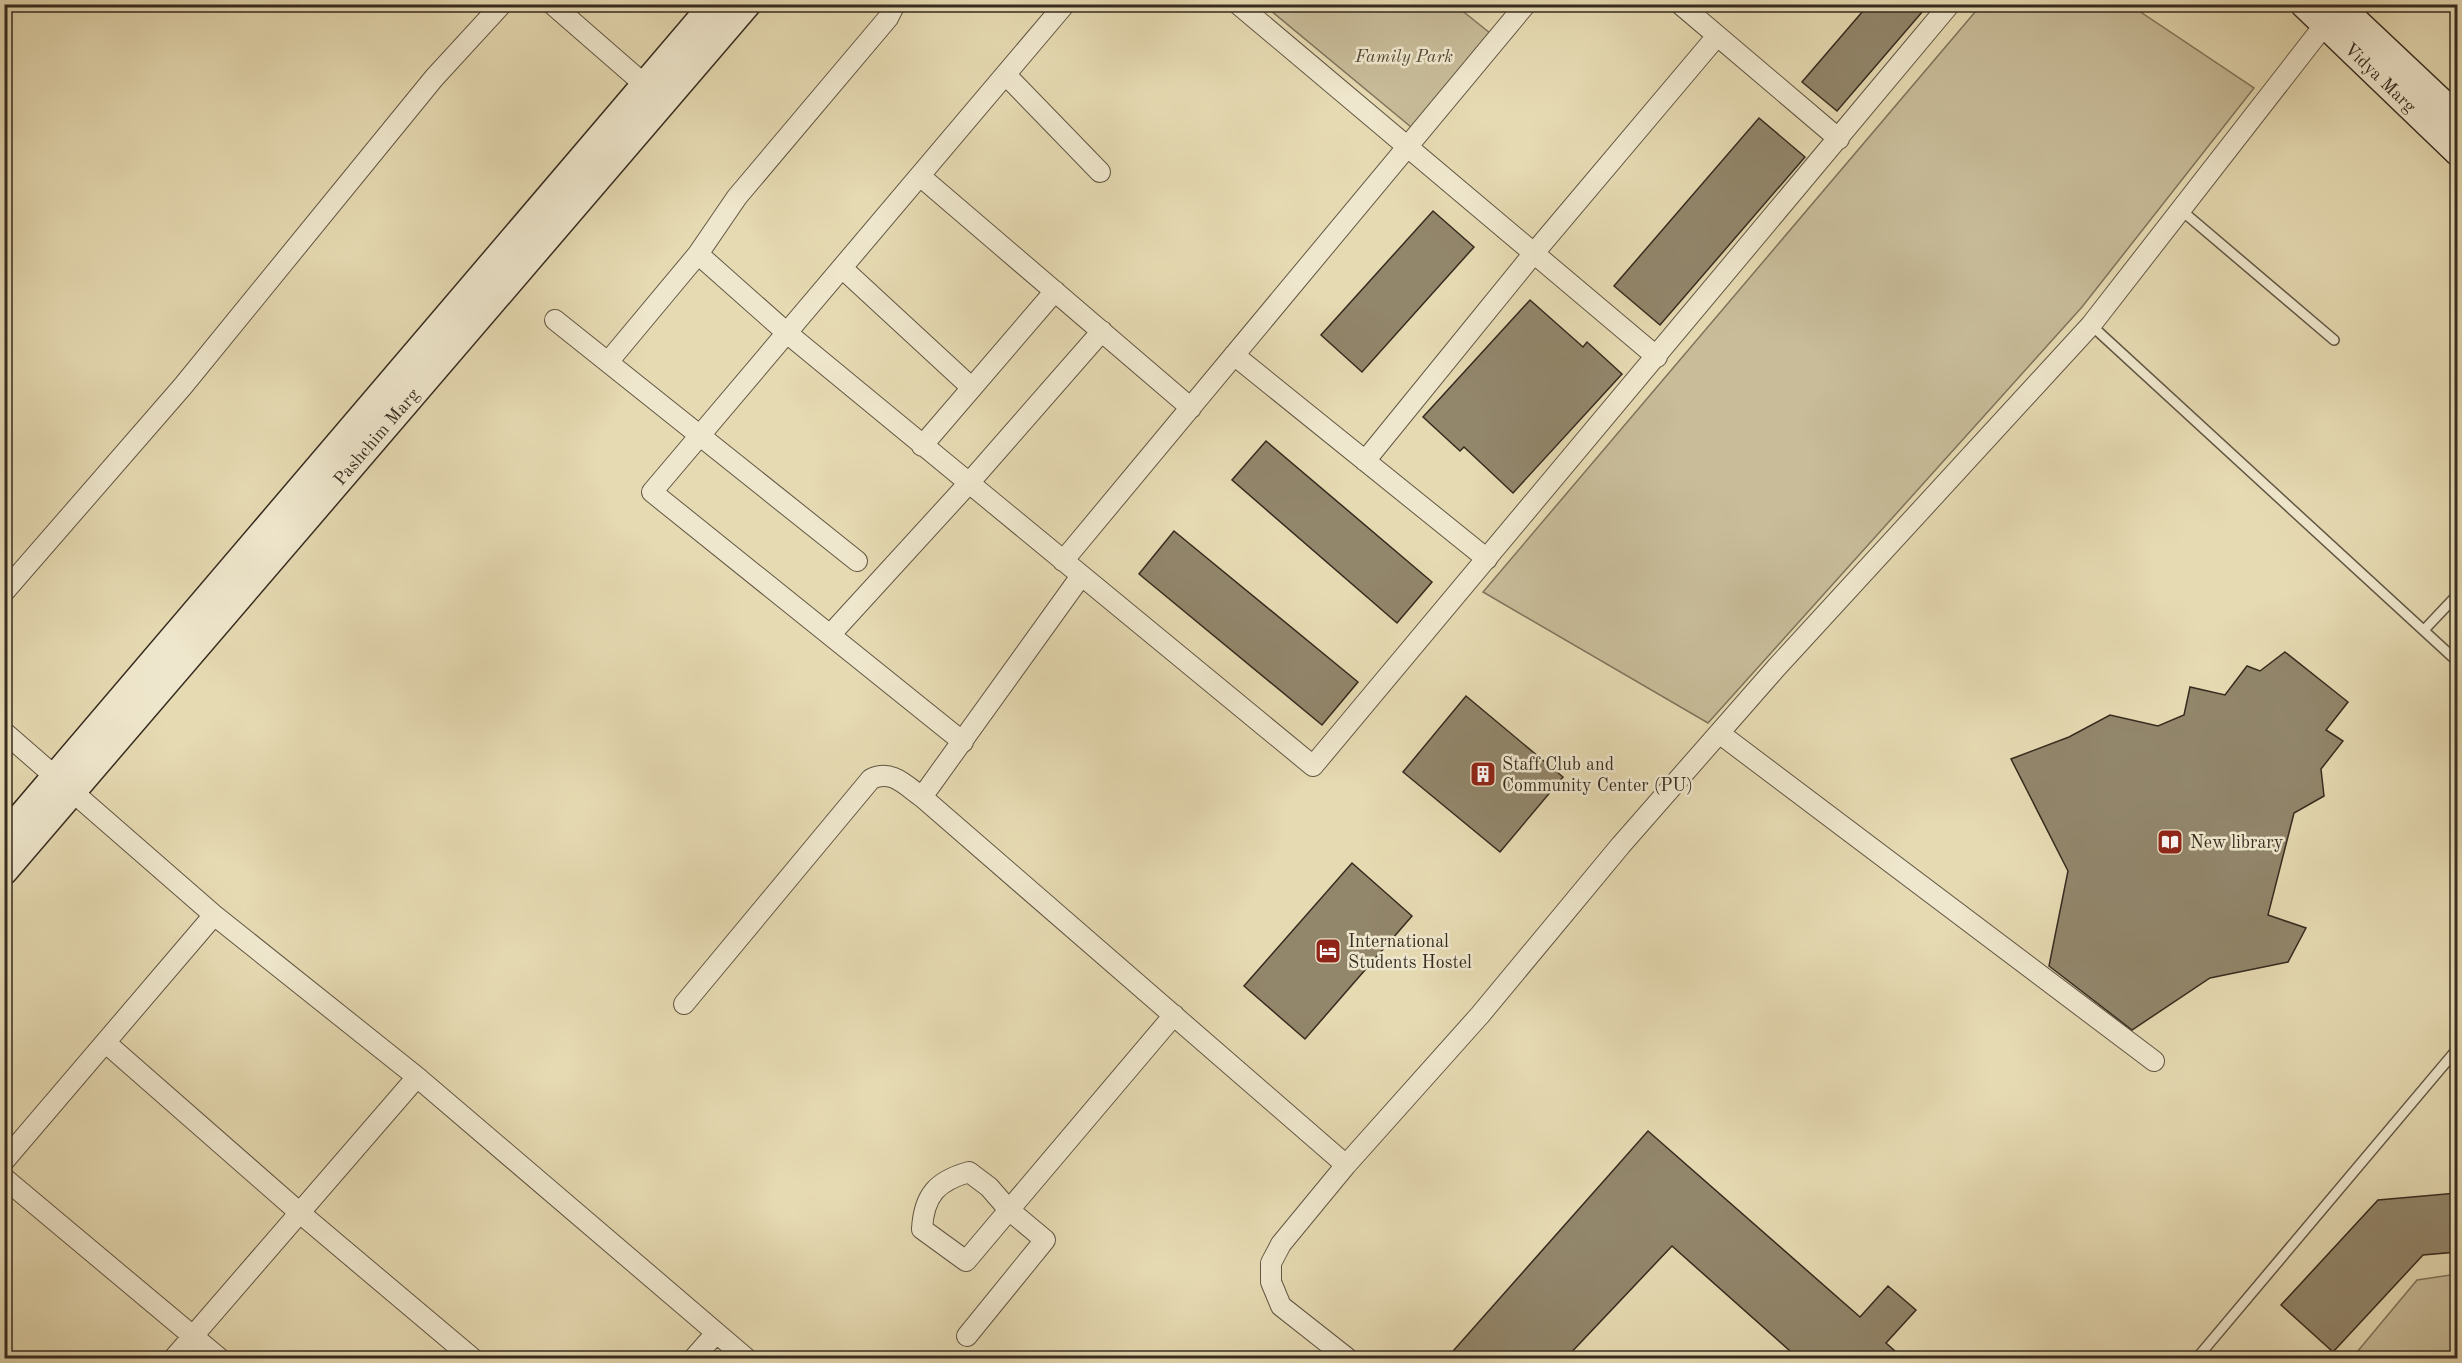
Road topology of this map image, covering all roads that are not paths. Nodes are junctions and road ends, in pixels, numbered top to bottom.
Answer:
1 (502, 4) edge
2 (552, 4) edge
3 (714, 4) edge
4 (747, 4) edge
5 (895, 4) edge
6 (1065, 4) edge
7 (1238, 4) edge
8 (1526, 4) edge
9 (1680, 4) edge
10 (1950, 4) edge
11 (2304, 4) edge
12 (2334, 12) edge
13 (1717, 36) junction
14 (1006, 75) junction
15 (645, 85) junction
16 (2457, 118) edge
17 (1839, 139) junction
18 (1407, 147) junction
19 (2457, 152) edge
20 (1100, 172) dead end
21 (920, 176) junction
22 (2181, 210) junction
23 (1534, 253) junction
24 (698, 254) junction
25 (842, 268) junction
26 (1055, 291) junction
27 (555, 320) dead end
28 (2091, 325) junction
29 (1102, 332) junction
30 (787, 333) junction
31 (2334, 340) dead end
32 (1234, 355) junction
33 (1657, 357) junction
34 (608, 362) junction
35 (972, 388) junction
36 (1191, 408) junction
37 (700, 436) junction
38 (922, 446) junction
39 (1365, 461) junction
40 (969, 483) junction
41 (1487, 560) junction
42 (857, 561) dead end
43 (1063, 561) junction
44 (1081, 576) junction
45 (4, 592) edge
46 (2457, 594) edge
47 (2424, 630) junction
48 (830, 635) junction
49 (2457, 662) edge
50 (4, 732) edge
51 (1719, 733) junction
52 (963, 742) junction
53 (66, 784) junction
54 (922, 797) junction
55 (4, 837) edge
56 (4, 872) edge
57 (214, 915) junction
58 (684, 1004) dead end
59 (1174, 1015) junction
60 (106, 1042) junction
61 (2457, 1048) edge
62 (2154, 1061) dead end
63 (417, 1077) junction
64 (4, 1161) edge
65 (1346, 1165) junction
66 (4, 1178) edge
67 (1009, 1210) junction
68 (300, 1213) junction
69 (716, 1333) junction
70 (194, 1336) junction
71 (967, 1336) dead end
72 (174, 1359) edge
73 (219, 1359) edge
74 (472, 1359) edge
75 (694, 1359) edge
76 (746, 1359) edge
77 (1347, 1359) edge
78 (2197, 1359) edge

1 - 45 street
2 - 15 street
3 - 15 main road
4 - 53 main road, Pashchim Marg
5 - 24 street
6 - 14 street
7 - 18 street
8 - 18 street
9 - 13 street
10 - 17 street
11 - 12 main road, Vidya Marg
12 - 16 main road, Vidya Marg
12 - 19 main road, Vidya Marg
12 - 22 street
13 - 17 street
13 - 23 street
14 - 20 street
14 - 21 street
15 - 53 main road
17 - 33 street
18 - 23 street
18 - 32 street
21 - 25 street
21 - 26 street
22 - 28 street
22 - 31 lane
23 - 33 street
23 - 39 street
24 - 30 street
24 - 34 street
25 - 30 street
25 - 35 street
26 - 29 street
26 - 35 street
27 - 34 street
28 - 47 lane
28 - 51 street
29 - 36 street
29 - 40 street
30 - 37 street
30 - 38 street
32 - 36 street
32 - 39 street
33 - 41 street
34 - 37 street
35 - 38 street
36 - 43 street
37 - 42 street
37 - 48 street
38 - 40 street
39 - 41 street
40 - 43 street
40 - 48 street
41 - 44 street
43 - 44 street
44 - 52 street
46 - 47 lane
47 - 49 lane
48 - 52 street
50 - 53 street
51 - 62 street
51 - 65 street
52 - 54 street
53 - 55 main road
53 - 56 main road, Pashchim Marg
53 - 57 street
54 - 58 street
54 - 59 street
57 - 60 street
57 - 63 street
59 - 65 street
59 - 67 street
60 - 64 street
60 - 68 street
61 - 78 lane
63 - 68 street
63 - 69 street
65 - 77 street
66 - 70 street
67 - 67 street
67 - 71 street
68 - 70 street
68 - 74 street
69 - 75 street
69 - 76 street
70 - 72 street
70 - 73 street

